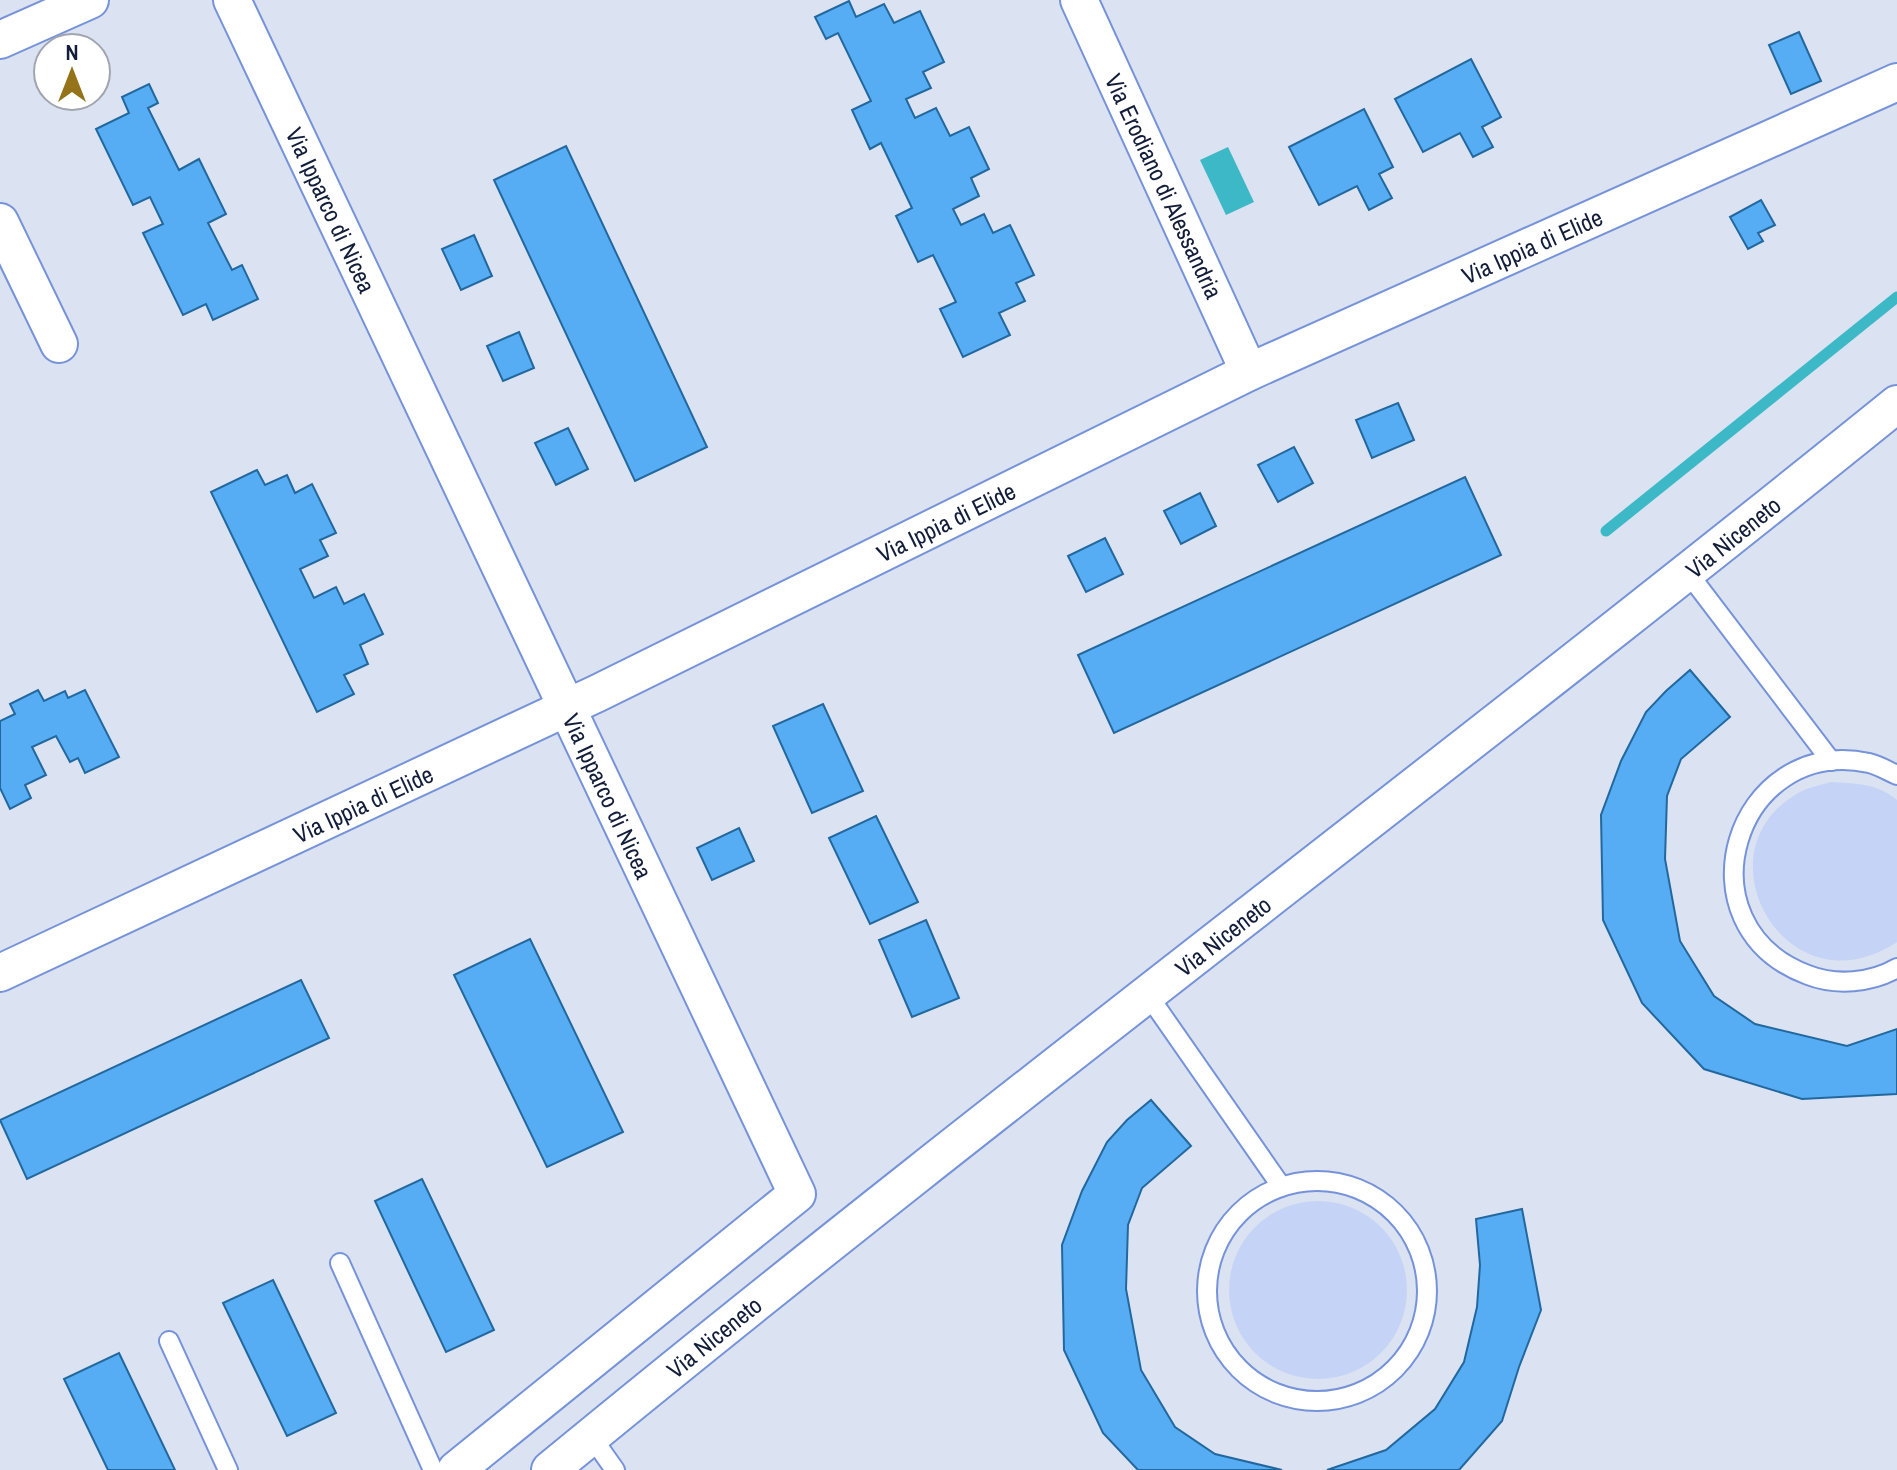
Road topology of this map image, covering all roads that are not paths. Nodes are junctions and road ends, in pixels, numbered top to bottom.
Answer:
1 (90, 0) edge
2 (232, 0) edge
3 (1079, 0) edge
4 (0, 40) edge
5 (1897, 82) edge
6 (0, 222) edge
7 (59, 344) dead end
8 (1249, 372) junction
9 (1897, 404) edge
10 (1688, 573) junction
11 (566, 708) junction
12 (1831, 761) junction
13 (1897, 775) edge
14 (1897, 968) edge
15 (0, 973) edge
16 (1148, 995) junction
17 (1281, 1186) junction
18 (797, 1194) junction
19 (829, 1244) junction
20 (340, 1263) dead end
21 (169, 1341) dead end
22 (591, 1436) junction
23 (228, 1470) edge
24 (433, 1470) edge
25 (456, 1470) edge
26 (550, 1470) edge
27 (615, 1470) edge

1 - 4 street
2 - 11 street, Via Ipparco di Nicea
3 - 8 street, Via Erodiano di Alessandria
5 - 8 street, Via Ippia di Elide
6 - 7 street
8 - 11 street, Via Ippia di Elide
9 - 10 street, Via Niceneto
10 - 12 lane
10 - 16 street, Via Niceneto
11 - 15 street, Via Ippia di Elide
11 - 18 street, Via Ipparco di Nicea
12 - 13 lane
12 - 14 lane
16 - 17 lane
16 - 19 street, Via Niceneto
17 - 17 lane
18 - 19 street, Via Ipparco di Nicea
18 - 25 street
19 - 22 street, Via Niceneto
20 - 24 lane
21 - 23 lane
22 - 26 street, Via Niceneto
22 - 27 lane

